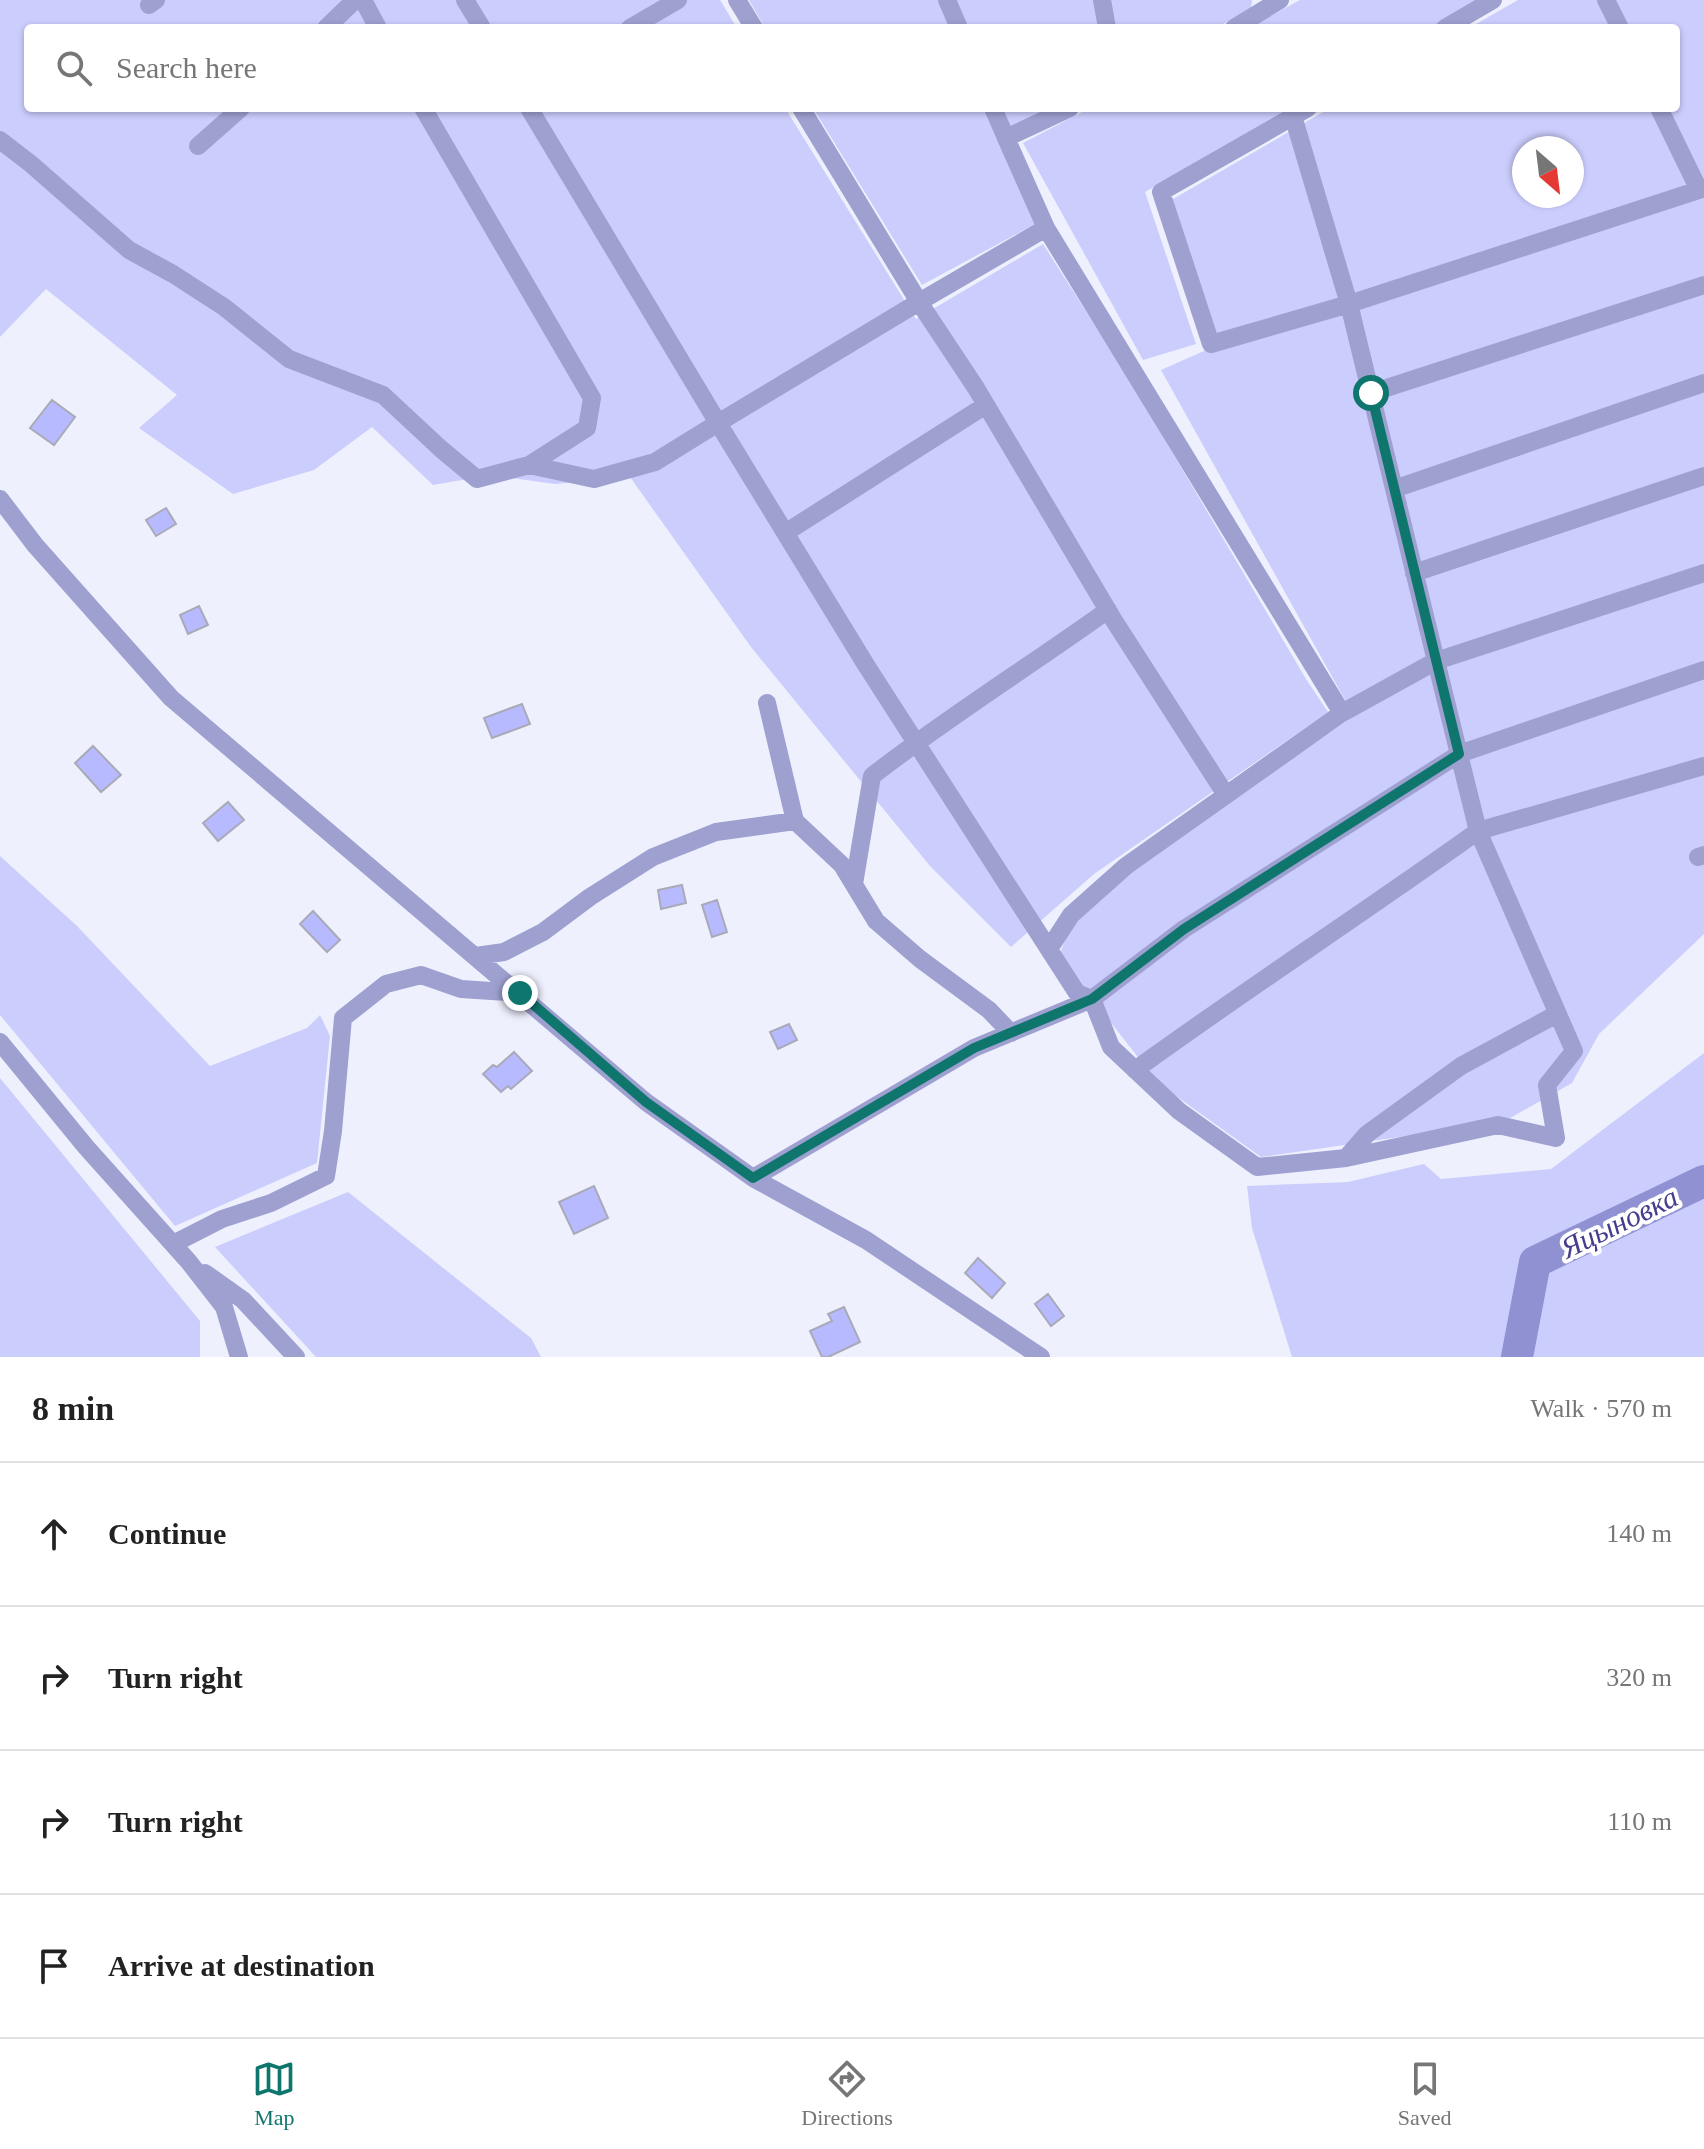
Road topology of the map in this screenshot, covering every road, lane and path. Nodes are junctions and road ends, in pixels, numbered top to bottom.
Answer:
1 (355, 0) edge
2 (363, 0) edge
3 (465, 0) edge
4 (678, 0) edge
5 (737, 0) edge
6 (947, 0) edge
7 (1102, 0) edge
8 (1280, 0) edge
9 (1493, 0) edge
10 (1606, 0) edge
11 (1259, 6) edge
12 (330, 24) edge
13 (376, 24) edge
14 (480, 24) edge
15 (637, 24) edge
16 (752, 24) edge
17 (957, 24) edge
18 (1106, 24) edge
19 (1239, 24) edge
20 (1452, 24) edge
21 (1618, 24) edge
22 (236, 112) edge
23 (425, 112) edge
24 (531, 112) edge
25 (803, 112) edge
26 (995, 112) edge
27 (1061, 112) edge
28 (1301, 112) edge
29 (1661, 112) edge
30 (1006, 138) junction
31 (0, 140) edge
32 (198, 146) dead end
33 (1702, 189) edge
34 (1046, 228) junction
35 (1704, 285) edge
36 (919, 302) junction
37 (1349, 304) junction
38 (1704, 383) edge
39 (1371, 393) junction
40 (986, 405) junction
41 (718, 423) junction
42 (529, 465) junction
43 (1704, 476) edge
44 (1394, 489) junction
45 (0, 499) edge
46 (785, 533) junction
47 (1414, 573) junction
48 (1704, 573) edge
49 (1108, 610) junction
50 (1436, 661) junction
51 (1704, 670) edge
52 (767, 703) dead end
53 (1342, 713) junction
54 (916, 742) junction
55 (1459, 754) junction
56 (1704, 766) edge
57 (1226, 795) junction
58 (795, 821) junction
59 (1478, 831) junction
60 (854, 884) junction
61 (1049, 949) junction
62 (476, 956) junction
63 (520, 993) junction
64 (1092, 999) junction
65 (1557, 1014) junction
66 (1011, 1033) junction
67 (0, 1042) edge
68 (8, 1066) edge
69 (1135, 1070) junction
70 (1346, 1158) junction
71 (753, 1178) junction
72 (173, 1244) junction
73 (189, 1262) junction
74 (239, 1357) edge
75 (296, 1357) edge
76 (1041, 1357) edge

1 - 12 street
2 - 13 street
3 - 14 street
4 - 15 street
5 - 16 street
6 - 17 street
7 - 18 street
8 - 11 street
9 - 20 street
10 - 21 street
11 - 19 street
22 - 32 street
23 - 42 street
24 - 41 street
25 - 36 street
26 - 30 street
27 - 30 street
28 - 37 street
28 - 37 street
29 - 33 street
30 - 34 street
31 - 42 street
33 - 37 street
34 - 36 street
34 - 53 street
35 - 39 street
36 - 40 street
36 - 41 street
37 - 39 street
38 - 44 street
39 - 44 street
40 - 46 street
40 - 49 street
41 - 42 street
41 - 46 street
43 - 47 street
44 - 47 street
45 - 62 street
46 - 54 street
47 - 50 street
48 - 50 street
49 - 54 street
49 - 57 street
50 - 53 street
50 - 55 street
51 - 55 street
52 - 58 street
53 - 57 street
54 - 60 street
54 - 61 street
55 - 59 street
55 - 64 street
56 - 59 street
57 - 61 street
58 - 60 street
58 - 62 street
59 - 65 street
59 - 69 street
60 - 66 street
61 - 64 street
62 - 63 street
63 - 71 street
63 - 72 street
64 - 66 street
64 - 69 street
65 - 70 street
65 - 70 street
66 - 71 street
67 - 68 street
68 - 72 street
69 - 70 street
71 - 76 street
72 - 73 street
73 - 74 street
73 - 75 street

